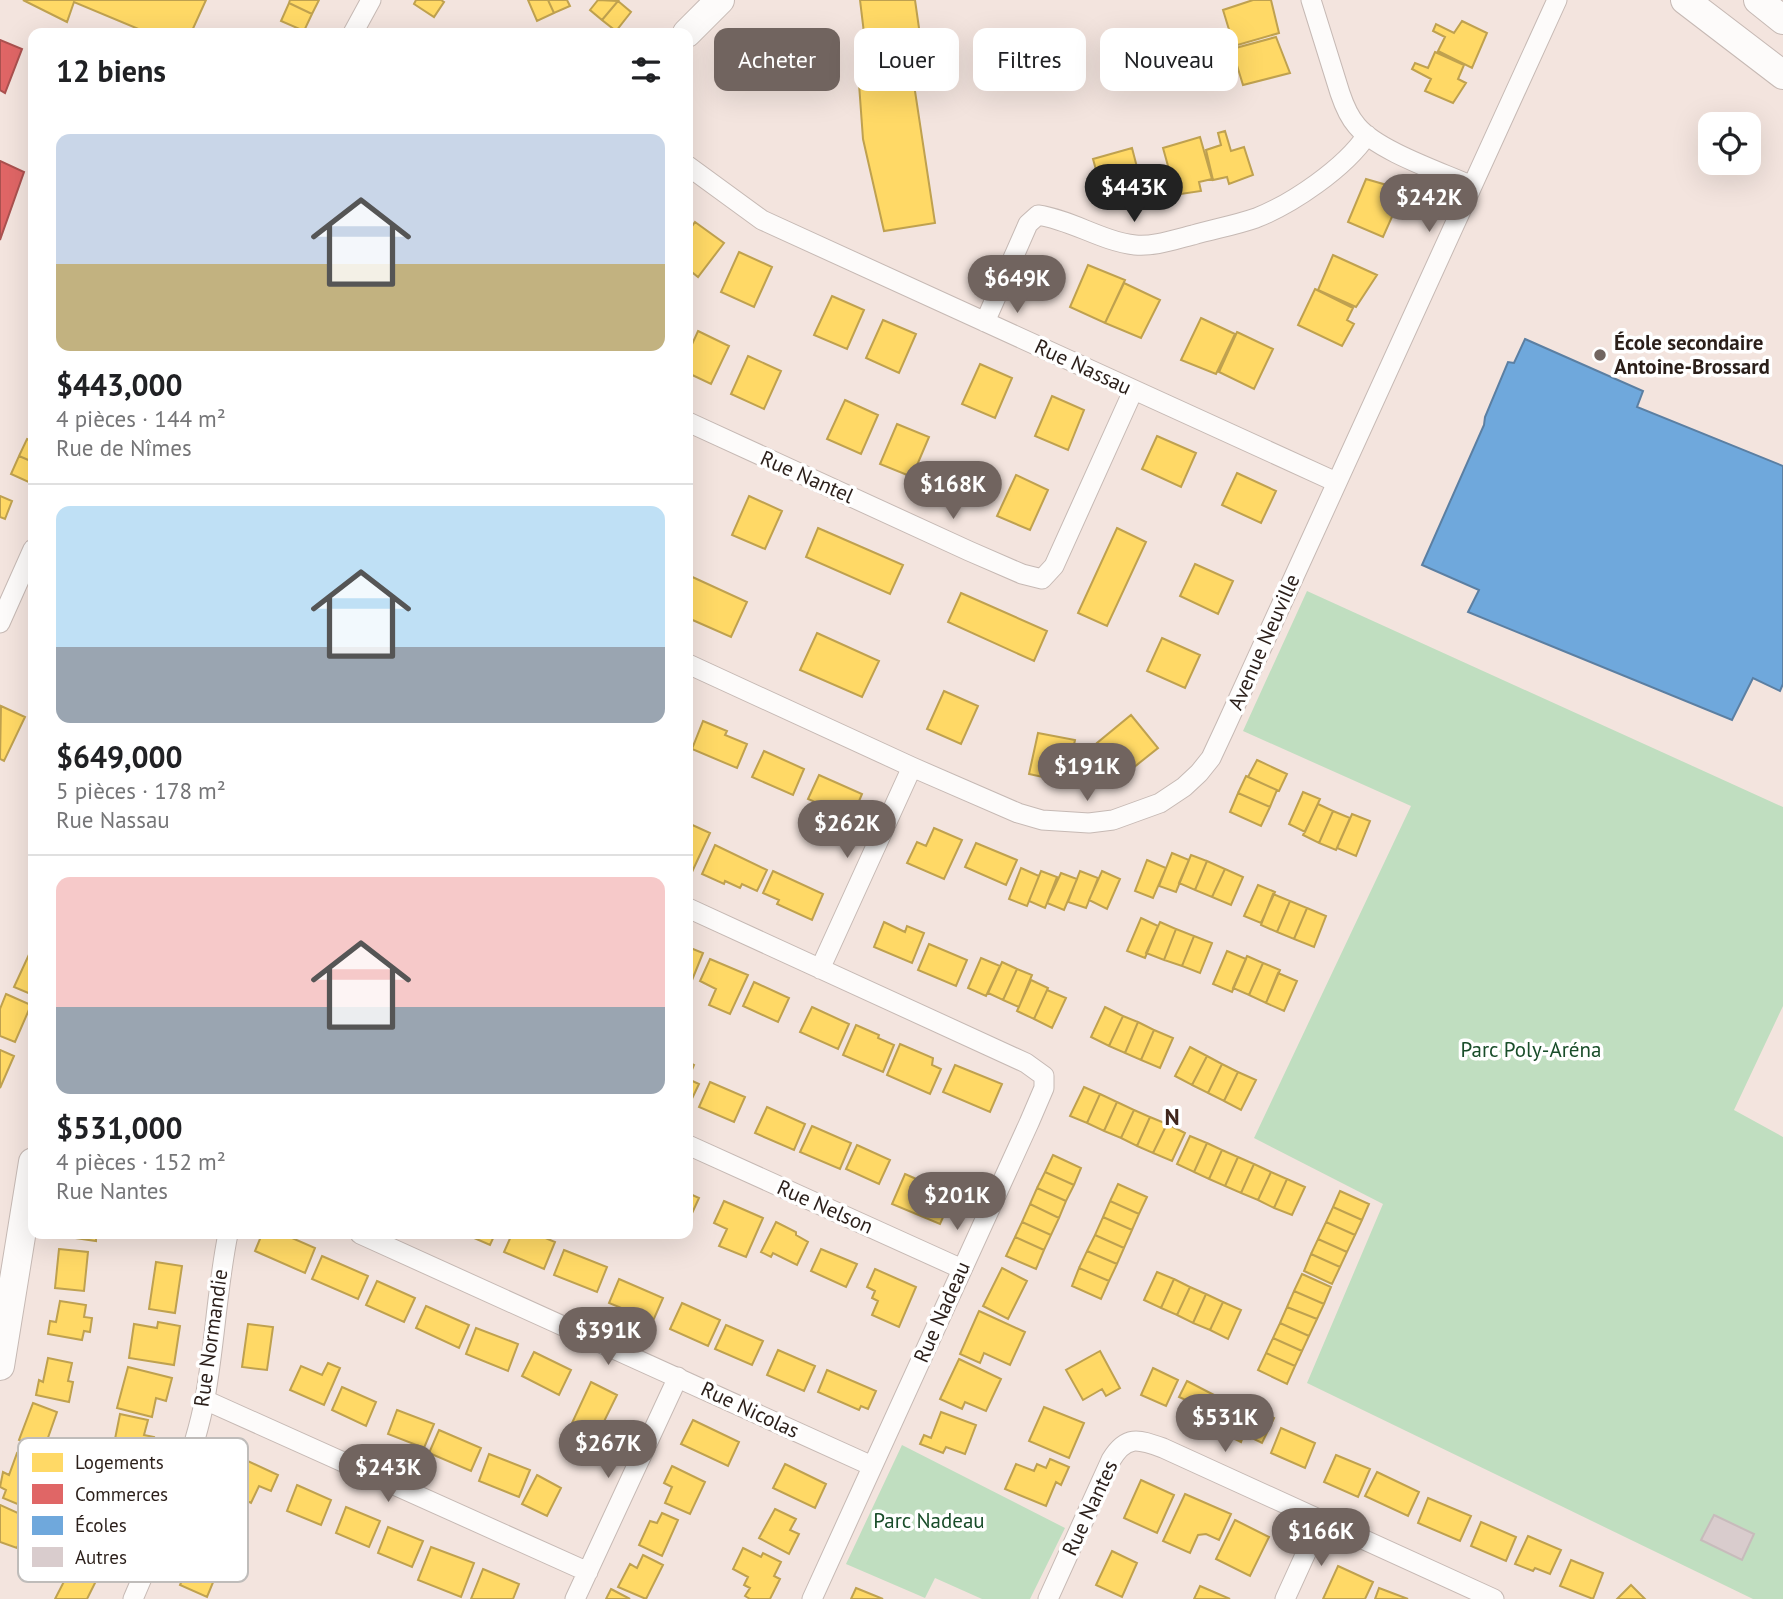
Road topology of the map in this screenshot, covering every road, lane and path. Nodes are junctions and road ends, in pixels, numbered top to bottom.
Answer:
1 (371, 0) edge
2 (720, 0) edge
3 (1311, 0) edge
4 (1557, 0) edge
5 (1685, 0) edge
6 (1758, 0) edge
7 (1783, 20) edge
8 (356, 28) edge
9 (692, 28) edge
10 (1783, 75) edge
11 (1367, 135) junction
12 (693, 170) edge
13 (1472, 186) junction
14 (985, 322) junction
15 (1133, 391) junction
16 (693, 424) edge
17 (1336, 482) junction
18 (28, 560) edge
19 (0, 623) edge
20 (693, 666) edge
21 (912, 767) junction
22 (693, 910) edge
23 (820, 969) junction
24 (693, 1147) edge
25 (28, 1188) edge
26 (227, 1239) edge
27 (371, 1239) edge
28 (962, 1269) junction
29 (4, 1310) edge
30 (0, 1366) edge
31 (678, 1377) junction
32 (205, 1400) junction
33 (194, 1438) edge
34 (872, 1466) junction
35 (1321, 1520) junction
36 (588, 1572) junction
37 (140, 1582) edge
38 (133, 1599) edge
39 (575, 1599) edge
40 (812, 1599) edge
41 (1048, 1599) edge
42 (1285, 1599) edge
43 (1494, 1599) edge

1 - 8 street
2 - 9 street
3 - 11 street
4 - 13 street, Avenue Neuville
5 - 10 street
6 - 7 street
11 - 13 street
11 - 14 street
12 - 14 street, Rue Nassau
13 - 17 street, Avenue Neuville
14 - 15 street, Rue Nassau
15 - 16 street, Rue Nantel
15 - 17 street, Rue Nassau
17 - 21 street, Avenue Neuville
18 - 19 street
20 - 21 street, Avenue Neuville
21 - 23 street
22 - 23 street, Rue Nadeau
23 - 28 street, Rue Nadeau
24 - 28 street, Rue Nelson
25 - 29 street
26 - 32 street, Rue Normandie
27 - 31 street, Rue Nicolas
28 - 34 street, Rue Nadeau
29 - 30 street
31 - 34 street, Rue Nicolas
31 - 36 street
32 - 33 street, Rue Normandie
32 - 36 street
34 - 40 street, Rue Nadeau
35 - 41 street, Rue Nantes
35 - 42 street
35 - 43 street, Rue Nantes
36 - 39 street
37 - 38 street, Rue Normandie

